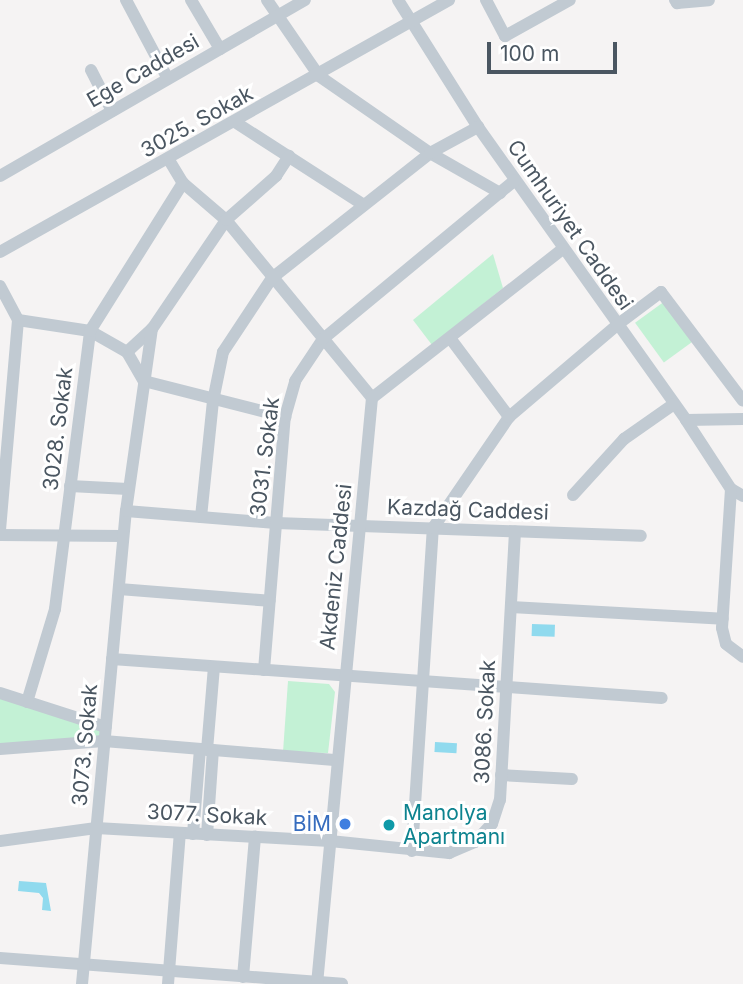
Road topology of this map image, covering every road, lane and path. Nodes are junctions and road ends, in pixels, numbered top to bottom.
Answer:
1 (126, 0) edge
2 (191, 0) edge
3 (267, 0) edge
4 (305, 0) edge
5 (398, 0) edge
6 (449, 0) edge
7 (486, 0) edge
8 (570, 0) edge
9 (709, 0) edge
10 (676, 2) edge
11 (277, 16) junction
12 (411, 22) junction
13 (220, 49) junction
14 (91, 70) dead end
15 (319, 76) junction
16 (168, 79) junction
17 (112, 111) junction
18 (235, 122) junction
19 (478, 127) junction
20 (430, 153) junction
21 (289, 156) junction
22 (169, 160) junction
23 (0, 176) edge
24 (515, 180) junction
25 (183, 183) junction
26 (500, 193) junction
27 (364, 205) junction
28 (226, 220) junction
29 (563, 249) junction
30 (0, 252) edge
31 (272, 278) junction
32 (0, 286) edge
33 (18, 320) junction
34 (617, 325) junction
35 (152, 329) junction
36 (90, 331) junction
37 (450, 338) junction
38 (323, 339) junction
39 (127, 352) junction
40 (144, 381) junction
41 (372, 398) junction
42 (213, 401) junction
43 (743, 401) edge
44 (674, 404) junction
45 (285, 417) junction
46 (509, 417) junction
47 (743, 419) edge
48 (686, 420) junction
49 (70, 486) junction
50 (732, 488) junction
51 (128, 489) junction
52 (573, 495) dead end
53 (743, 496) edge
54 (126, 510) junction
55 (201, 517) junction
56 (276, 523) junction
57 (359, 524) junction
58 (433, 527) junction
59 (0, 530) edge
60 (515, 531) junction
61 (64, 534) junction
62 (0, 535) edge
63 (123, 536) junction
64 (641, 536) dead end
65 (118, 589) junction
66 (270, 601) junction
67 (511, 607) junction
68 (723, 620) junction
69 (743, 657) edge
70 (112, 659) junction
71 (214, 667) junction
72 (264, 670) junction
73 (344, 676) junction
74 (424, 682) junction
75 (506, 688) junction
76 (0, 693) edge
77 (662, 698) dead end
78 (27, 702) junction
79 (106, 727) junction
80 (104, 741) junction
81 (0, 749) edge
82 (207, 750) junction
83 (337, 760) junction
84 (501, 775) junction
85 (572, 779) dead end
86 (96, 828) junction
87 (186, 834) junction
88 (207, 835) junction
89 (255, 838) junction
90 (0, 841) edge
91 (330, 841) junction
92 (412, 851) junction
93 (0, 958) edge
94 (83, 967) junction
95 (243, 977) junction
96 (168, 978) edge
97 (317, 983) edge
98 (82, 984) edge
99 (342, 984) edge

1 - 16 street
2 - 13 street
3 - 11 street
4 - 11 street, Ege Caddesi
5 - 12 street, Cumhuriyet Caddesi
6 - 12 street, 3025. Sokak
7 - 8 street
9 - 10 street
11 - 13 street, Ege Caddesi
11 - 15 street
12 - 15 street, 3025. Sokak
12 - 19 street, Cumhuriyet Caddesi
13 - 16 street, Ege Caddesi
14 - 17 street
15 - 18 street, 3025. Sokak
15 - 20 street
16 - 17 street, Ege Caddesi
17 - 23 street, Ege Caddesi
18 - 21 street
18 - 22 street, 3025. Sokak
19 - 20 street
19 - 24 street, Cumhuriyet Caddesi
20 - 26 street
20 - 27 street
21 - 27 street
21 - 28 street
22 - 25 street
22 - 30 street, 3025. Sokak
24 - 26 street, 3031. Sokak
24 - 29 street, Cumhuriyet Caddesi
25 - 28 street
25 - 36 street, 3028. Sokak
26 - 38 street, 3031. Sokak
27 - 31 street
28 - 31 street
28 - 35 street
29 - 34 street, Cumhuriyet Caddesi
29 - 37 street
31 - 38 street
31 - 42 street
32 - 33 street
33 - 36 street
33 - 59 street
34 - 43 street
34 - 44 street, Cumhuriyet Caddesi
34 - 46 street
35 - 39 street
35 - 40 street, 3073. Sokak
36 - 39 street
36 - 49 street, 3028. Sokak
37 - 41 street
37 - 46 street
38 - 41 street
38 - 45 street, 3031. Sokak
39 - 40 street
40 - 42 street
40 - 51 street, 3073. Sokak
41 - 57 street, Akdeniz Caddesi
42 - 45 street
42 - 55 street
44 - 48 street, Cumhuriyet Caddesi
44 - 52 street
45 - 56 street, 3031. Sokak
46 - 58 street
47 - 48 street
48 - 50 street, Cumhuriyet Caddesi
49 - 51 street
49 - 61 street, 3028. Sokak
50 - 53 street, Cumhuriyet Caddesi
50 - 68 street
51 - 54 street, 3073. Sokak
54 - 55 street, Kazdağ Caddesi
54 - 63 street, 3073. Sokak
55 - 56 street, Kazdağ Caddesi
56 - 57 street, Kazdağ Caddesi
56 - 66 street, 3031. Sokak
57 - 58 street, Kazdağ Caddesi
57 - 73 street, Akdeniz Caddesi
58 - 60 street, Kazdağ Caddesi
58 - 74 street
60 - 64 street, Kazdağ Caddesi
60 - 67 street, 3086. Sokak
61 - 62 street
61 - 63 street
61 - 78 street, 3028. Sokak
63 - 65 street, 3073. Sokak
65 - 66 street
65 - 70 street, 3073. Sokak
66 - 72 street, 3031. Sokak
67 - 68 street
67 - 75 street, 3086. Sokak
68 - 69 street
70 - 71 street
70 - 79 street, 3073. Sokak
71 - 72 street
71 - 82 street
72 - 73 street
73 - 74 street
73 - 83 street, Akdeniz Caddesi
74 - 75 street
74 - 92 street
75 - 77 street
75 - 84 street, 3086. Sokak
76 - 78 street
78 - 79 street
79 - 80 street, 3073. Sokak
80 - 81 street
80 - 82 street
80 - 86 street, 3073. Sokak
82 - 83 street
82 - 87 street
82 - 88 street
83 - 91 street, Akdeniz Caddesi
84 - 85 street
84 - 92 street, 3086. Sokak
86 - 87 street, 3077. Sokak
86 - 90 street, 3077. Sokak
86 - 94 street, 3073. Sokak
87 - 88 street, 3077. Sokak
87 - 96 street
88 - 89 street, 3077. Sokak
89 - 91 street, 3077. Sokak
89 - 95 street
91 - 92 street, 3077. Sokak
91 - 97 street, Akdeniz Caddesi
93 - 94 street
94 - 96 street
94 - 98 street, 3073. Sokak
95 - 96 street
95 - 97 street
97 - 99 street

